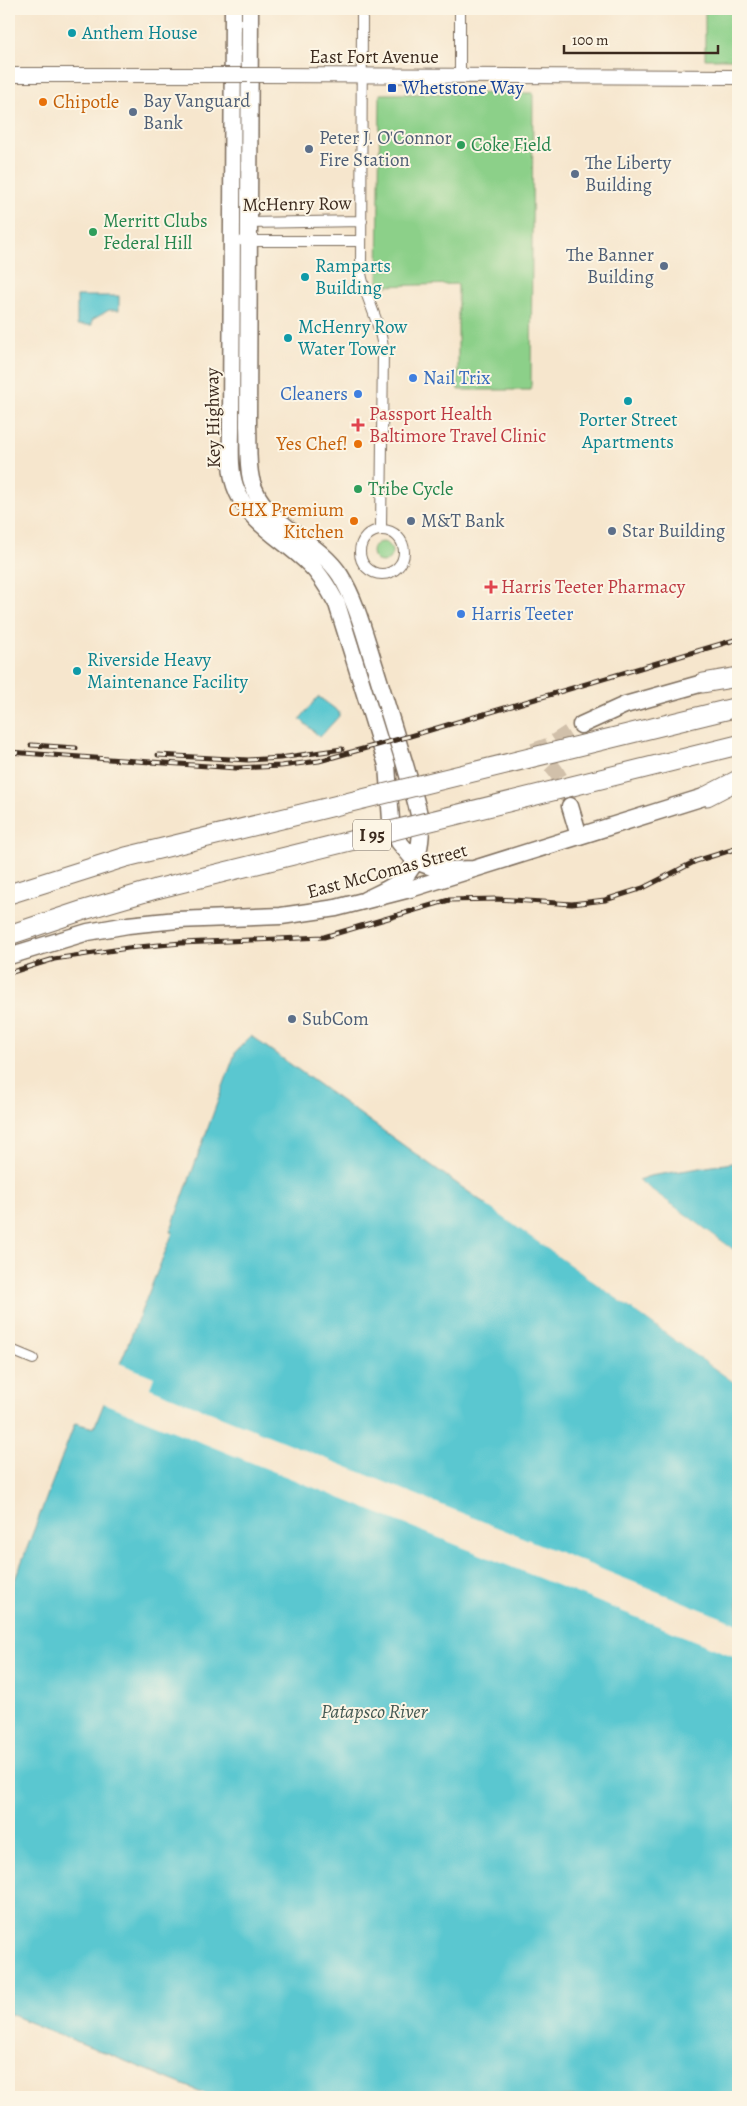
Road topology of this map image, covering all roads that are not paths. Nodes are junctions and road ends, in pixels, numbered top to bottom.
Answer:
1 (233, 9) edge
2 (250, 9) edge
3 (362, 9) edge
4 (460, 9) edge
5 (9, 75) edge
6 (362, 76) junction
7 (460, 76) junction
8 (734, 78) edge
9 (362, 221) junction
10 (233, 222) junction
11 (250, 223) junction
12 (361, 240) junction
13 (250, 241) junction
14 (232, 242) junction
15 (381, 530) junction
16 (738, 671) edge
17 (738, 676) edge
18 (704, 683) junction
19 (738, 707) edge
20 (581, 725) tunnel mouth
21 (738, 745) edge
22 (738, 780) edge
23 (738, 787) edge
24 (707, 796) junction
25 (570, 806) tunnel mouth
26 (579, 836) junction
27 (415, 861) junction
28 (474, 869) junction
29 (9, 894) edge
30 (365, 900) junction
31 (9, 935) edge
32 (9, 956) edge
33 (9, 1349) edge
34 (33, 1359) dead end

1 - 10 main road, Key Highway
2 - 11 main road, Key Highway
3 - 6 street
4 - 7 street
5 - 6 street, East Fort Avenue, bridge
6 - 7 street, East Fort Avenue
6 - 9 street
7 - 8 street, East Fort Avenue
9 - 11 street, McHenry Row
9 - 12 street
10 - 11 street, McHenry Row
10 - 14 main road, Key Highway
11 - 13 main road, Key Highway
12 - 13 street, McHenry Row
12 - 15 street
13 - 14 street, McHenry Row
13 - 27 main road, Key Highway
14 - 27 main road, Key Highway
15 - 15 street
16 - 18 street
17 - 18 highway
18 - 20 main road
19 - 29 highway, I 95, bridge
21 - 31 highway, I 95, bridge
22 - 24 highway
23 - 24 street, East McComas Street
24 - 26 main road, East McComas Street
25 - 26 main road
26 - 28 main road, East McComas Street
27 - 28 main road
27 - 30 main road, Key Highway
28 - 30 main road, East McComas Street
30 - 32 main road, East McComas Street
33 - 34 street

